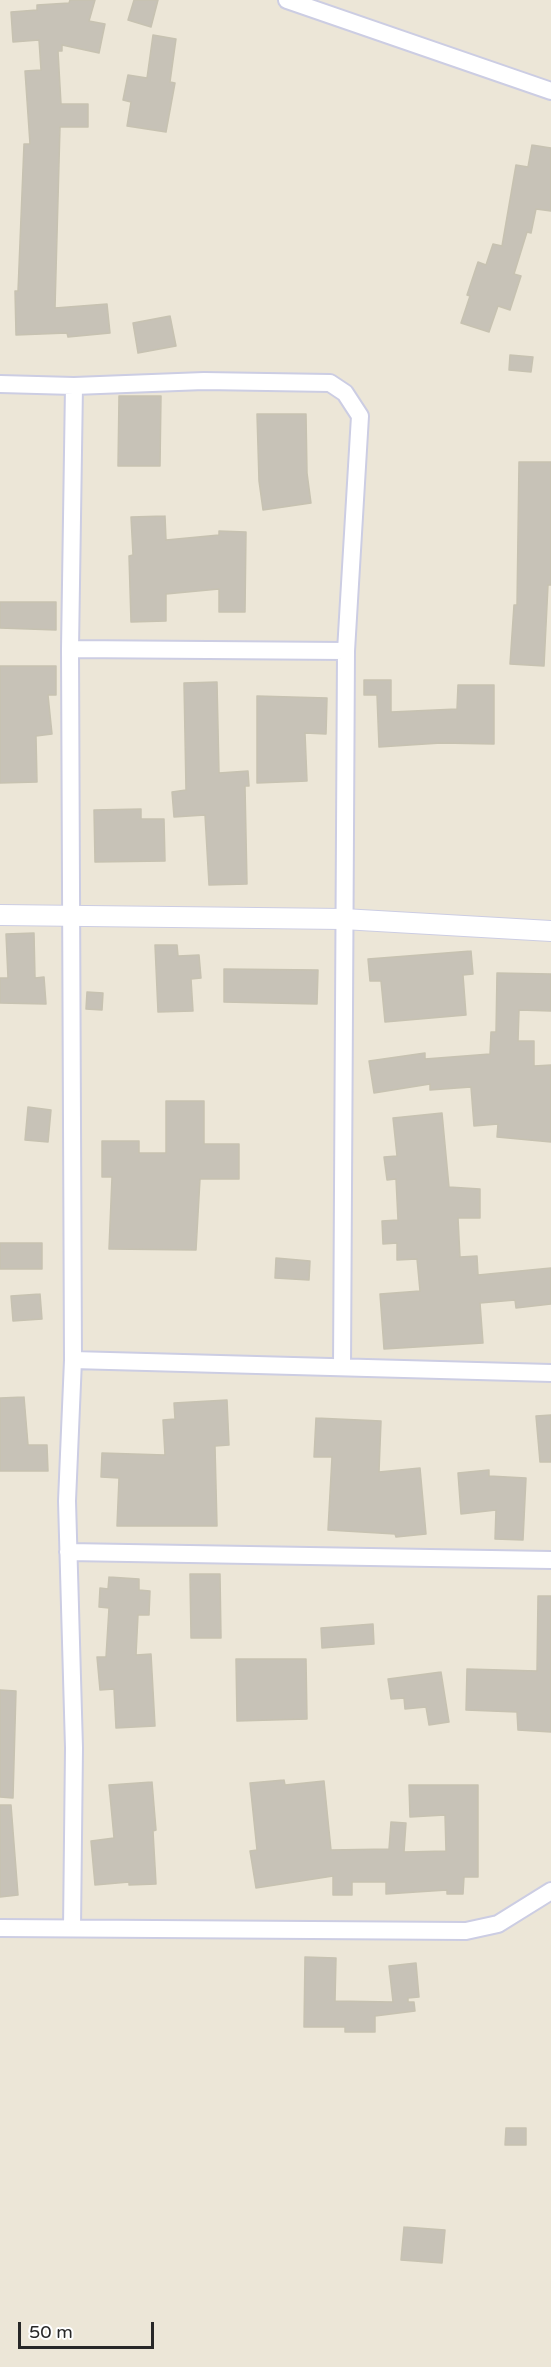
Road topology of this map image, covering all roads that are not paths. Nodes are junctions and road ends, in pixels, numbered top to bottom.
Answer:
1 (287, 0) edge
2 (551, 92) edge
3 (0, 384) edge
4 (74, 386) junction
5 (70, 649) junction
6 (346, 651) junction
7 (0, 915) edge
8 (70, 916) junction
9 (343, 919) junction
10 (551, 931) edge
11 (73, 1360) junction
12 (342, 1367) junction
13 (551, 1373) edge
14 (68, 1552) junction
15 (551, 1560) edge
16 (551, 1891) edge
17 (0, 1928) edge
18 (72, 1928) junction

1 - 2 street
3 - 4 street
4 - 5 street
4 - 6 street
5 - 6 street
5 - 8 street
6 - 9 street
7 - 8 street
8 - 9 street
8 - 11 street
9 - 10 street
9 - 12 street
11 - 12 street
11 - 14 street
12 - 13 street
14 - 15 street
14 - 18 street
16 - 18 street
17 - 18 street

